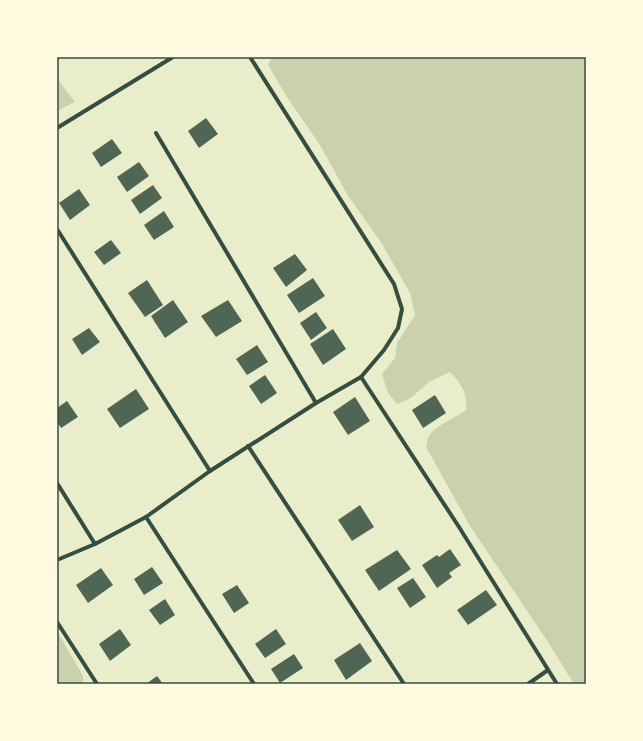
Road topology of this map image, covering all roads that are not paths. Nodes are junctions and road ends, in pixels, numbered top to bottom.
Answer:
1 (173, 57) edge
2 (250, 57) edge
3 (57, 128) edge
4 (156, 133) dead end
5 (57, 229) edge
6 (361, 377) junction
7 (316, 403) junction
8 (248, 446) junction
9 (210, 471) junction
10 (57, 483) edge
11 (146, 517) junction
12 (95, 544) junction
13 (57, 560) edge
14 (57, 622) edge
15 (548, 670) junction
16 (97, 684) edge
17 (254, 684) edge
18 (404, 684) edge
19 (528, 684) edge
20 (557, 684) edge

1 - 3 street
2 - 6 street
4 - 7 street
5 - 9 street
6 - 7 street
6 - 15 street
7 - 8 street
8 - 9 street
8 - 18 street
9 - 11 street
10 - 12 street
11 - 12 street
11 - 17 street
12 - 13 street
14 - 16 street
15 - 19 street
15 - 20 street

